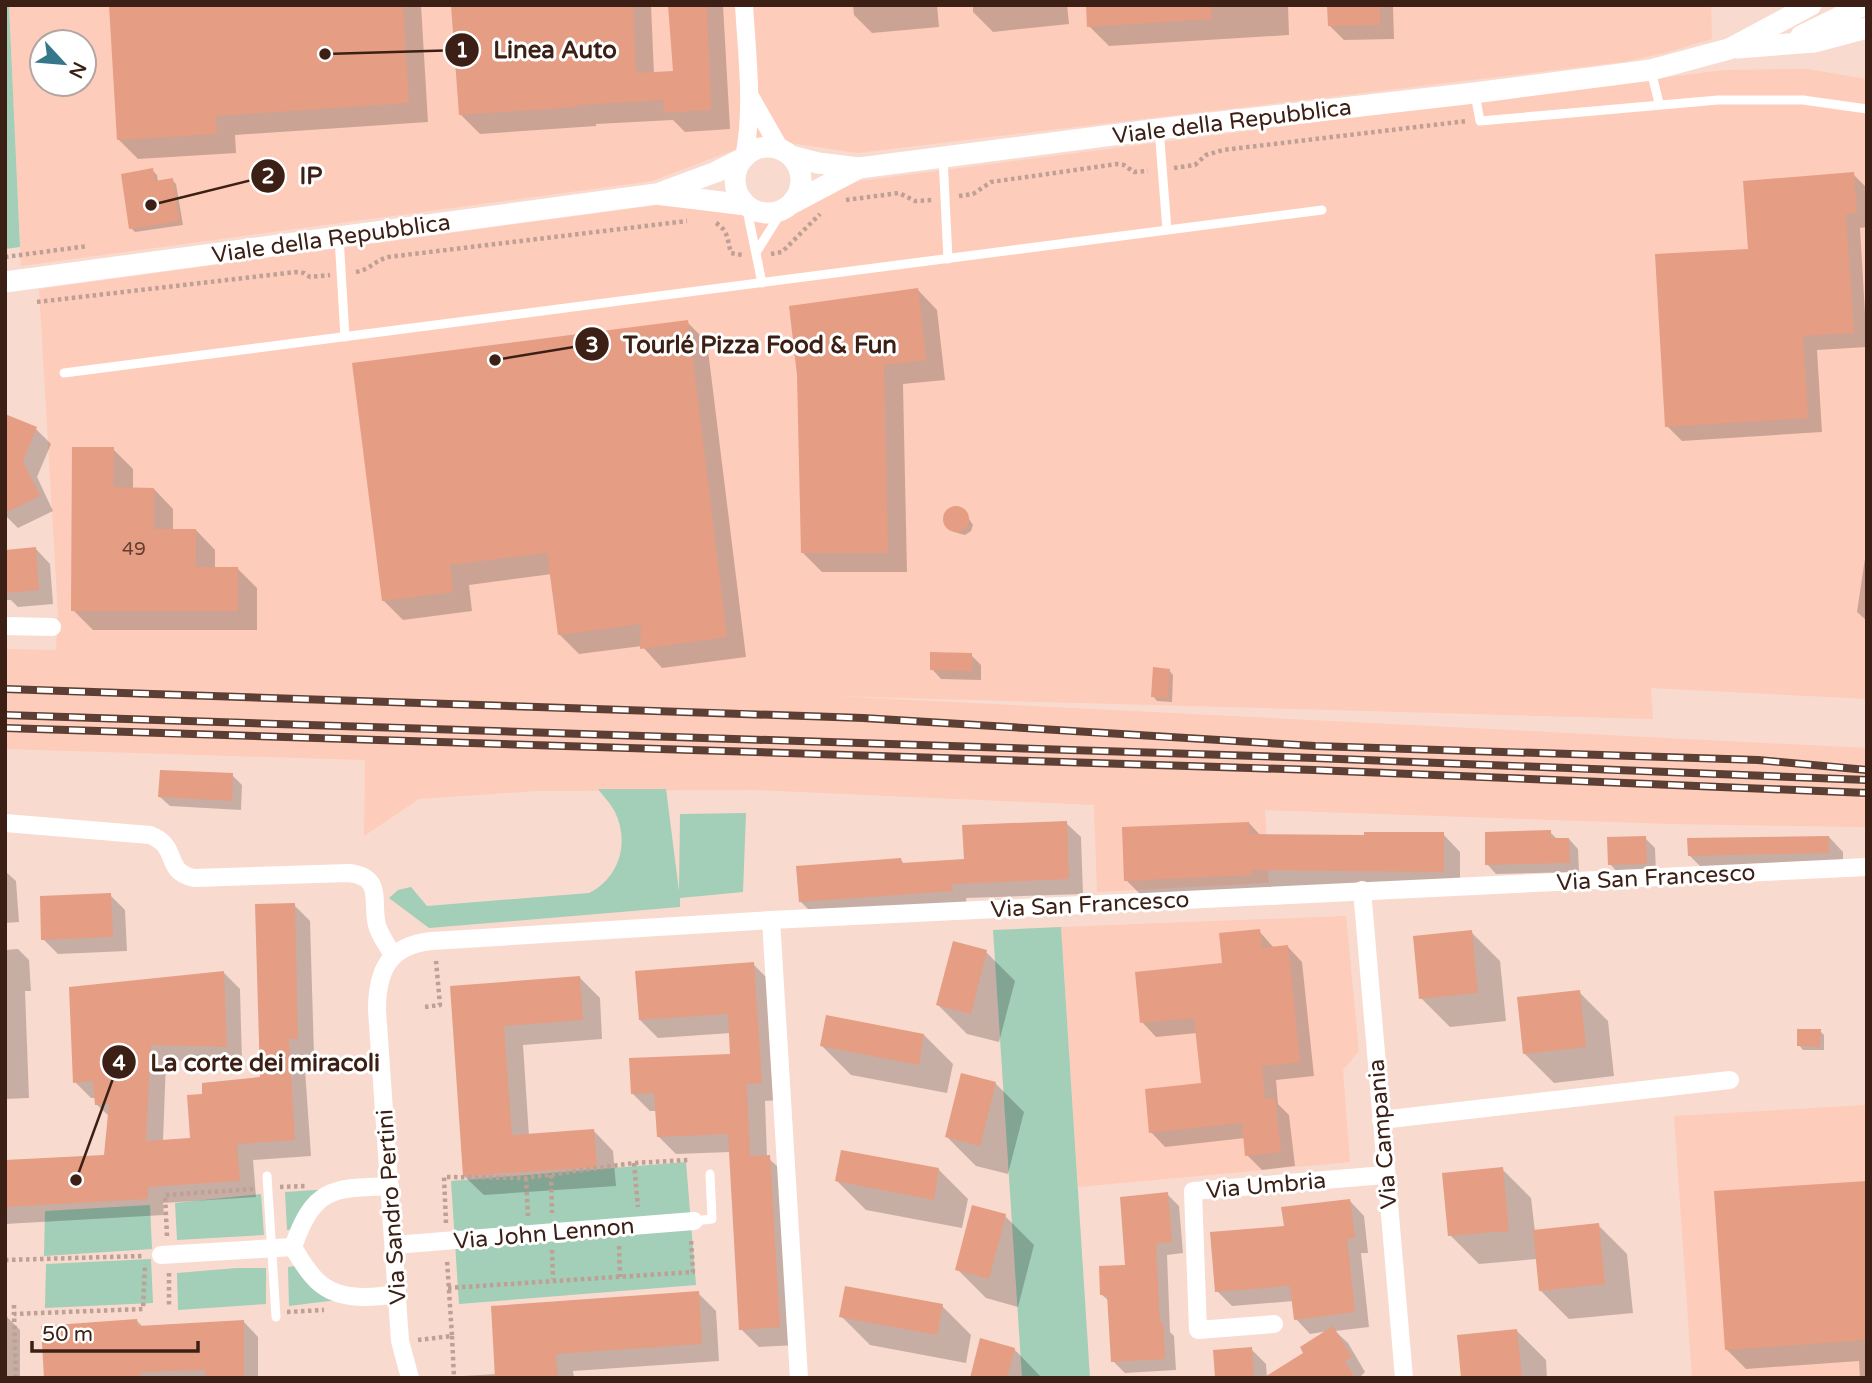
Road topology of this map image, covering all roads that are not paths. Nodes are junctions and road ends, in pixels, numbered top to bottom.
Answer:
1 (744, 5) edge
2 (1811, 5) edge
3 (1864, 5) edge
4 (1867, 28) edge
5 (1787, 44) junction
6 (1729, 49) junction
7 (1651, 70) junction
8 (1474, 93) junction
9 (750, 94) junction
10 (1659, 103) junction
11 (1867, 109) edge
12 (1159, 129) junction
13 (785, 153) junction
14 (943, 157) junction
15 (744, 158) junction
16 (859, 168) junction
17 (656, 194) junction
18 (746, 205) junction
19 (787, 207) junction
20 (1322, 210) dead end
21 (1167, 230) junction
22 (338, 237) junction
23 (757, 251) junction
24 (948, 259) junction
25 (5, 282) edge
26 (762, 283) junction
27 (345, 337) junction
28 (64, 373) dead end
29 (5, 626) edge
30 (52, 627) dead end
31 (5, 823) edge
32 (1867, 867) edge
33 (1362, 890) junction
34 (771, 920) junction
35 (393, 955) junction
36 (1730, 1080) dead end
37 (1381, 1121) junction
38 (710, 1174) dead end
39 (1385, 1175) junction
40 (267, 1176) dead end
41 (390, 1186) junction
42 (692, 1221) joint
43 (394, 1245) junction
44 (293, 1247) junction
45 (271, 1248) junction
46 (158, 1255) road end
47 (397, 1293) junction
48 (276, 1315) road end
49 (1274, 1324) dead end
50 (410, 1378) edge
51 (799, 1378) edge
52 (1404, 1378) edge

1 - 9 street
2 - 6 street
3 - 5 street
4 - 5 street
5 - 6 street
6 - 7 street, Viale della Repubblica
7 - 8 street, Viale della Repubblica
7 - 10 lane
8 - 10 lane
8 - 12 street, Viale della Repubblica
9 - 13 street
9 - 15 street
10 - 11 lane
12 - 14 street, Viale della Repubblica
12 - 21 lane
13 - 15 street, Viale della Repubblica
13 - 16 street, Viale della Repubblica
13 - 19 street
14 - 16 street, Viale della Repubblica
14 - 24 lane
15 - 17 street, Viale della Repubblica
15 - 18 street
16 - 19 street, Viale della Repubblica
17 - 18 street, Viale della Repubblica
17 - 22 street, Viale della Repubblica
18 - 19 street, Viale della Repubblica
18 - 23 lane
19 - 23 lane
20 - 21 lane
21 - 24 lane
22 - 25 street, Viale della Repubblica
22 - 27 lane
23 - 26 lane
24 - 26 lane
26 - 27 lane
27 - 28 lane
29 - 30 street
31 - 35 street
32 - 33 street, Via San Francesco
33 - 34 street, Via San Francesco
33 - 37 street, Via Campania
34 - 35 street
34 - 51 street
35 - 41 street, Via Sandro Pertini
36 - 37 street
37 - 39 street, Via Campania
38 - 42 lane
39 - 49 street, Via Umbria
39 - 52 street, Via Campania
40 - 45 lane
41 - 43 street, Via Sandro Pertini
41 - 44 street
42 - 43 street, Via John Lennon
43 - 47 street, Via Sandro Pertini
44 - 45 street
44 - 47 street
45 - 46 street
45 - 48 lane
47 - 50 street, Via Sandro Pertini

